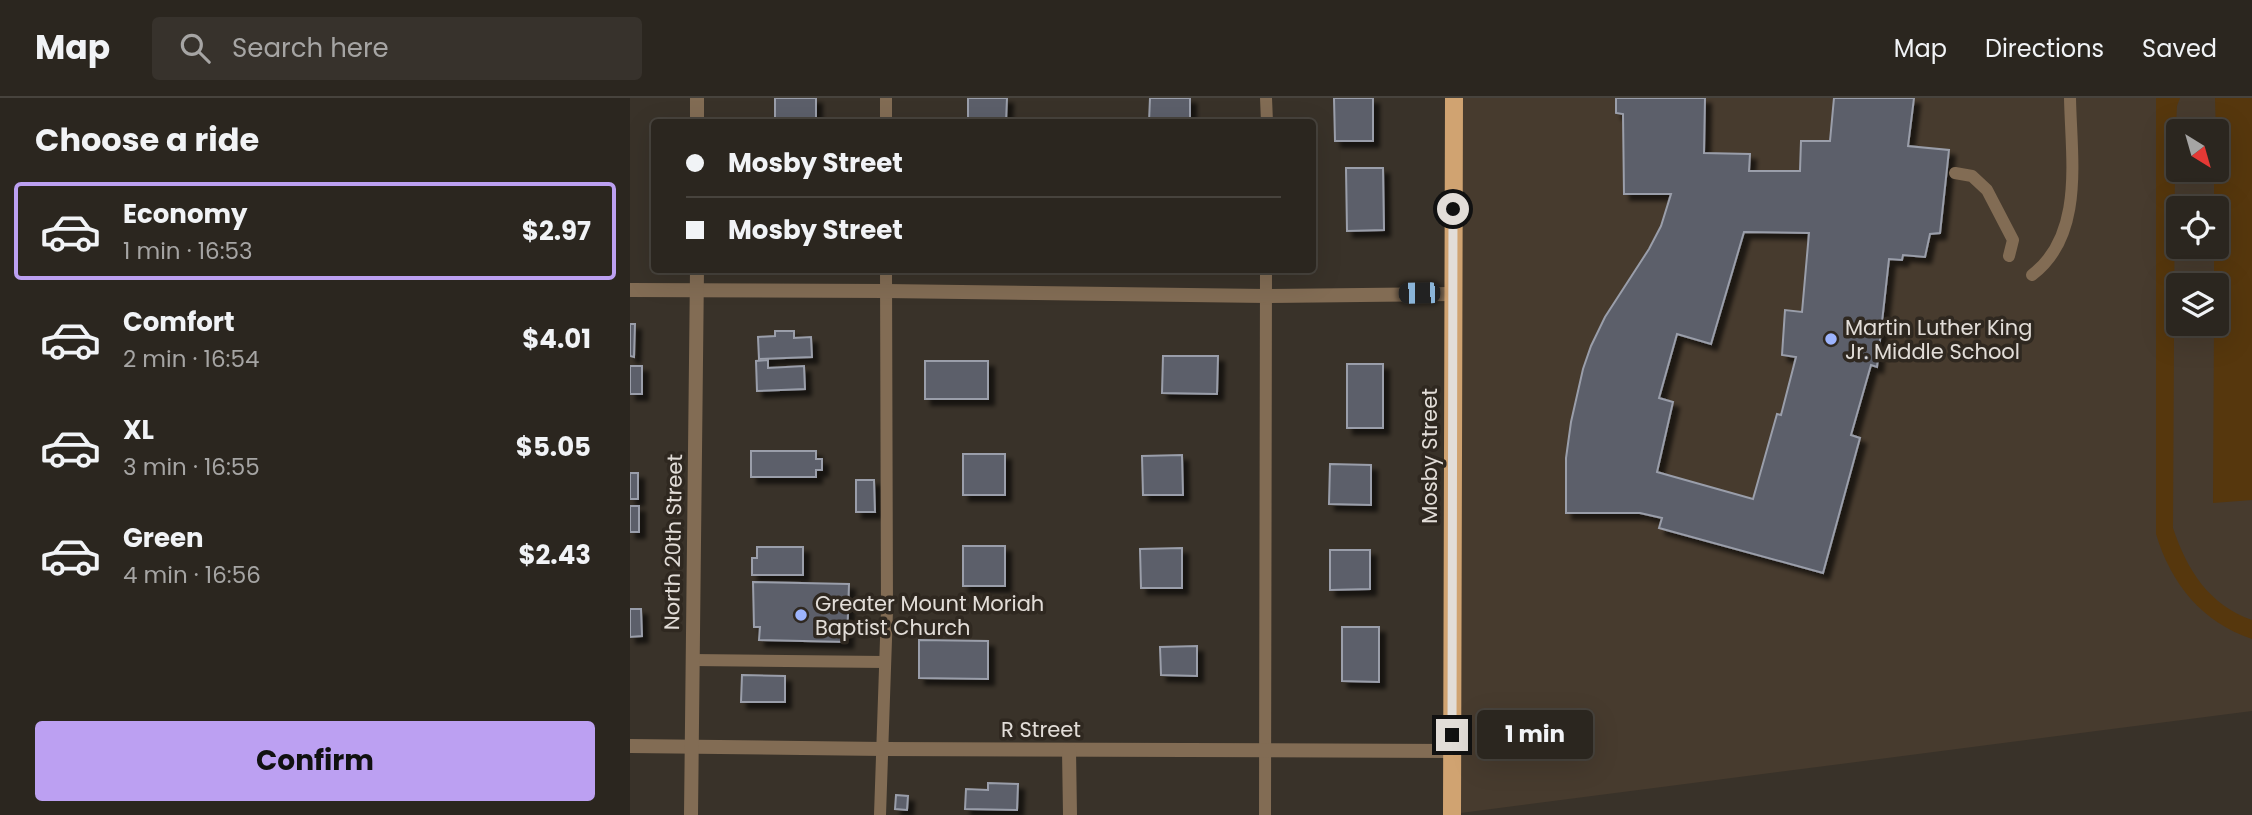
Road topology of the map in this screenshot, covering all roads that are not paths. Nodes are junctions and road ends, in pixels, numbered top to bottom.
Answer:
1 (697, 98) edge
2 (886, 98) edge
3 (1266, 98) edge
4 (1454, 98) edge
5 (2070, 98) edge
6 (697, 119) edge
7 (886, 119) edge
8 (1267, 119) edge
9 (1955, 173) dead end
10 (2009, 256) dead end
11 (697, 273) edge
12 (886, 273) edge
13 (1266, 273) edge
14 (2032, 275) dead end
15 (630, 290) edge
16 (886, 290) junction
17 (696, 291) junction
18 (1452, 294) junction
19 (1266, 296) junction
20 (692, 660) junction
21 (885, 663) junction
22 (630, 746) edge
23 (691, 746) junction
24 (883, 750) junction
25 (1069, 750) junction
26 (1264, 751) junction
27 (1451, 751) junction
28 (691, 815) edge
29 (880, 815) edge
30 (1070, 815) edge
31 (1265, 815) edge
32 (1452, 815) edge

1 - 6 street
2 - 7 lane
3 - 8 lane
4 - 18 main road, Mosby Street
5 - 14 lane
9 - 10 lane
11 - 17 street, North 20th Street
12 - 16 lane
13 - 19 lane
15 - 17 street
16 - 17 street
16 - 19 street
16 - 21 lane
17 - 20 street, North 20th Street
18 - 19 street
18 - 27 main road, Mosby Street
19 - 26 lane
20 - 21 lane
20 - 23 street, North 20th Street
21 - 24 lane
22 - 23 street, R Street
23 - 24 street, R Street
23 - 28 street, North 20th Street
24 - 25 street, R Street
24 - 29 lane
25 - 26 street, R Street
25 - 30 street
26 - 27 street, R Street
26 - 31 lane
27 - 32 main road, Mosby Street

